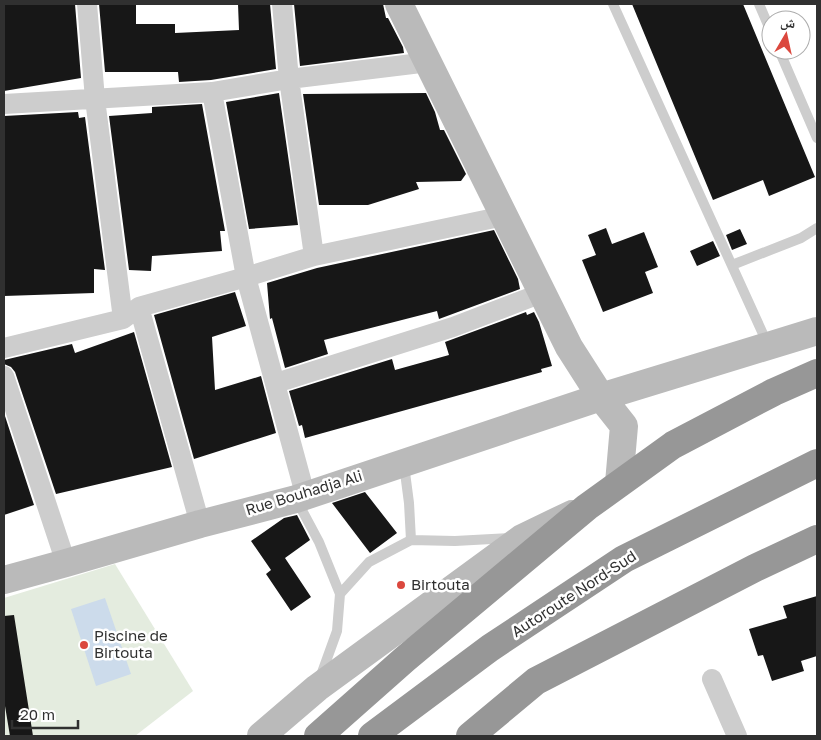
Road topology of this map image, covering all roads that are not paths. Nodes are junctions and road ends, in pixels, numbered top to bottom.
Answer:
1 (87, 4) edge
2 (282, 4) edge
3 (399, 4) edge
4 (613, 4) edge
5 (783, 60) edge
6 (429, 62) junction
7 (289, 79) junction
8 (212, 92) junction
9 (95, 99) junction
10 (4, 104) edge
11 (817, 138) edge
12 (504, 216) junction
13 (817, 228) edge
14 (314, 256) junction
15 (732, 265) junction
16 (246, 277) junction
17 (542, 293) junction
18 (139, 307) junction
19 (123, 319) junction
20 (817, 331) edge
21 (768, 345) junction
22 (4, 348) edge
23 (817, 372) edge
24 (4, 376) edge
25 (276, 383) junction
26 (601, 397) junction
27 (404, 462) junction
28 (817, 463) edge
29 (619, 483) junction
30 (301, 496) junction
31 (586, 507) junction
32 (200, 524) junction
33 (522, 538) junction
34 (817, 538) edge
35 (411, 540) junction
36 (66, 563) junction
37 (4, 580) edge
38 (340, 594) junction
39 (712, 679) dead end
40 (317, 688) junction
41 (261, 736) edge
42 (318, 736) edge
43 (372, 736) edge
44 (470, 736) edge
45 (737, 736) edge

1 - 9 street
2 - 7 street
3 - 6 main road
4 - 15 lane
5 - 11 lane
6 - 7 street
6 - 12 main road
7 - 8 street
7 - 14 street
8 - 9 street
8 - 16 street
9 - 10 street
9 - 19 street
12 - 14 street
12 - 17 main road
13 - 15 lane
14 - 16 street
15 - 21 lane
16 - 18 street
16 - 25 street
17 - 25 street
17 - 26 main road
18 - 19 street
18 - 32 street
19 - 22 street
20 - 21 main road, Rue Bouhadja Ali
21 - 26 main road, Rue Bouhadja Ali
23 - 29 highway
24 - 36 street
25 - 30 street
26 - 27 main road, Rue Bouhadja Ali
26 - 29 main road
27 - 30 main road, Rue Bouhadja Ali
27 - 35 lane
28 - 43 highway, Autoroute Nord-Sud
29 - 31 highway
30 - 32 main road, Rue Bouhadja Ali
30 - 38 lane
31 - 33 main road
31 - 42 highway
32 - 36 main road, Rue Bouhadja Ali
33 - 35 lane
33 - 40 main road
34 - 44 highway
35 - 38 lane
36 - 37 main road, Rue Bouhadja Ali
38 - 40 lane
39 - 45 street
40 - 41 main road

